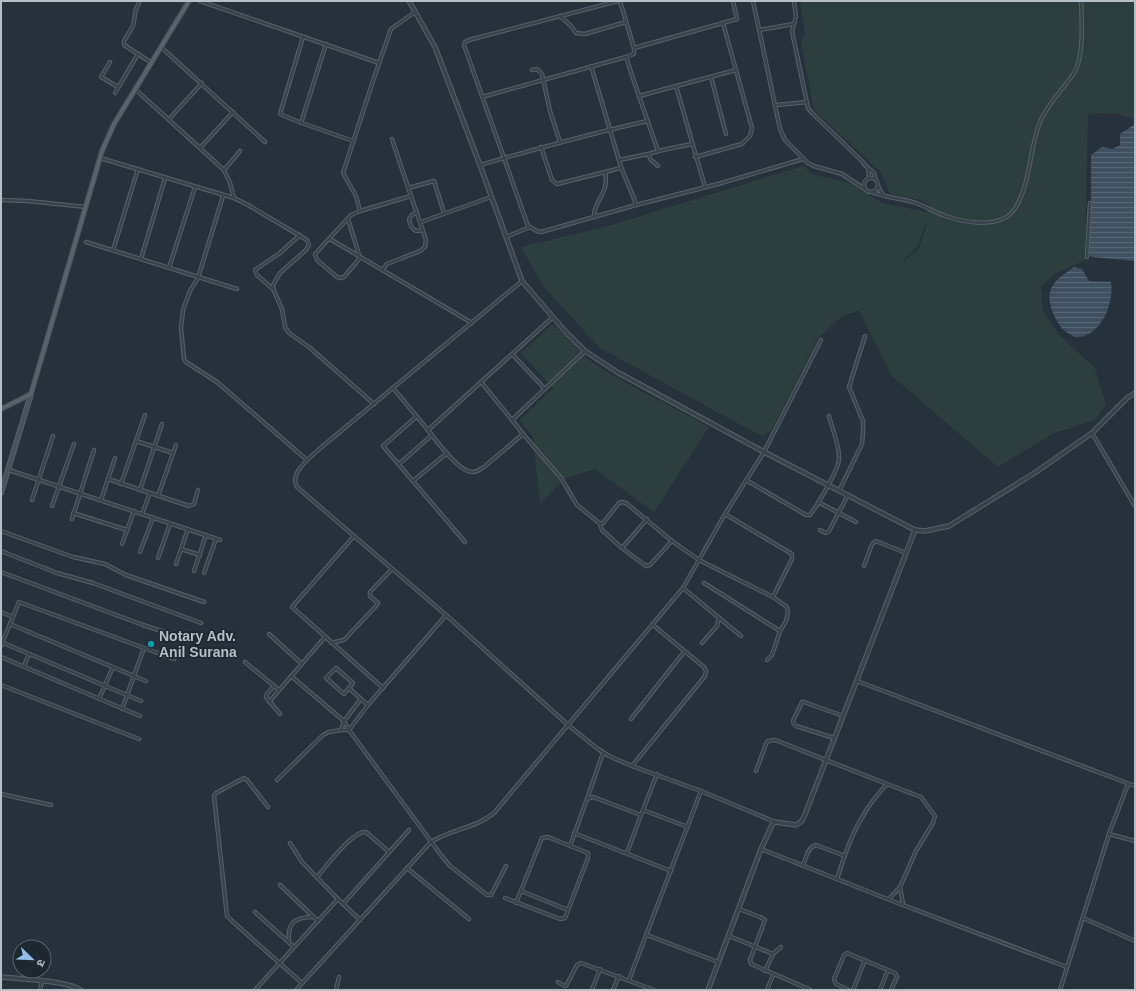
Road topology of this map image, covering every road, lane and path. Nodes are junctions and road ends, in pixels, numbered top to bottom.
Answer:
1 (140, 1) edge
2 (189, 1) edge
3 (200, 1) edge
4 (409, 1) edge
5 (619, 1) edge
6 (733, 1) edge
7 (753, 1) edge
8 (794, 1) edge
9 (1082, 1) edge
10 (415, 12) junction
11 (560, 16) junction
12 (626, 22) junction
13 (723, 23) junction
14 (794, 24) junction
15 (759, 30) junction
16 (303, 37) junction
17 (326, 44) junction
18 (161, 47) junction
19 (634, 48) junction
20 (138, 54) junction
21 (626, 57) junction
22 (110, 62) dead end
23 (152, 63) junction
24 (379, 63) junction
25 (591, 66) junction
26 (532, 70) dead end
27 (736, 70) junction
28 (711, 77) junction
29 (544, 79) junction
30 (202, 83) junction
31 (118, 86) junction
32 (676, 86) junction
33 (135, 90) junction
34 (114, 93) dead end
35 (640, 96) junction
36 (482, 97) junction
37 (807, 102) junction
38 (776, 105) junction
39 (233, 112) junction
40 (169, 120) junction
41 (648, 122) junction
42 (301, 123) junction
43 (609, 129) junction
44 (726, 134) dead end
45 (392, 139) dead end
46 (265, 142) dead end
47 (353, 142) junction
48 (560, 142) junction
49 (692, 144) junction
50 (541, 147) junction
51 (200, 148) junction
52 (240, 151) dead end
53 (658, 152) junction
54 (648, 154) junction
55 (695, 157) junction
56 (100, 158) junction
57 (504, 158) junction
58 (803, 159) junction
59 (619, 160) junction
60 (480, 165) junction
61 (658, 166) dead end
62 (621, 168) junction
63 (868, 168) junction
64 (138, 169) junction
65 (224, 170) junction
66 (605, 172) junction
67 (166, 178) junction
68 (869, 178) junction
69 (875, 179) junction
70 (855, 182) junction
71 (865, 182) junction
72 (878, 186) junction
73 (195, 187) junction
74 (705, 187) junction
75 (408, 188) junction
76 (866, 189) junction
77 (872, 192) junction
78 (884, 195) junction
79 (223, 196) junction
80 (411, 196) junction
81 (492, 197) junction
82 (234, 198) junction
83 (1, 200) edge
84 (1090, 203) dead end
85 (636, 205) junction
86 (86, 207) junction
87 (360, 211) junction
88 (417, 212) junction
89 (444, 213) junction
90 (594, 217) junction
91 (348, 219) junction
92 (421, 222) junction
93 (530, 227) junction
94 (423, 230) junction
95 (300, 235) junction
96 (506, 236) junction
97 (330, 239) junction
98 (86, 242) dead end
99 (113, 250) junction
100 (1087, 257) dead end
101 (360, 258) junction
102 (141, 259) junction
103 (169, 268) junction
104 (382, 270) junction
105 (198, 278) junction
106 (522, 281) junction
107 (237, 289) dead end
108 (274, 290) junction
109 (553, 317) junction
110 (472, 323) junction
111 (865, 336) dead end
112 (821, 340) dead end
113 (585, 350) junction
114 (512, 354) junction
115 (481, 382) junction
116 (393, 388) junction
117 (545, 389) junction
118 (1135, 393) edge
119 (31, 394) junction
120 (374, 404) junction
121 (1, 409) edge
122 (145, 415) dead end
123 (829, 416) dead end
124 (416, 417) junction
125 (512, 420) junction
126 (162, 424) dead end
127 (428, 430) junction
128 (1092, 433) junction
129 (523, 434) junction
130 (432, 435) junction
131 (54, 436) dead end
132 (136, 441) junction
133 (74, 444) dead end
134 (176, 445) dead end
135 (154, 447) junction
136 (94, 450) dead end
137 (446, 452) junction
138 (764, 452) junction
139 (173, 453) junction
140 (115, 458) dead end
141 (307, 460) junction
142 (399, 464) junction
143 (9, 470) junction
144 (108, 479) junction
145 (38, 480) junction
146 (745, 480) junction
147 (413, 481) junction
148 (121, 484) junction
149 (828, 485) junction
150 (2, 487) edge
151 (58, 487) junction
152 (140, 490) junction
153 (198, 490) dead end
154 (839, 491) junction
155 (1, 493) edge
156 (80, 494) junction
157 (150, 494) junction
158 (848, 495) junction
159 (158, 496) junction
160 (32, 500) dead end
161 (101, 500) junction
162 (818, 502) junction
163 (52, 506) dead end
164 (1135, 506) edge
165 (134, 511) junction
166 (73, 513) junction
167 (839, 513) junction
168 (142, 514) junction
169 (725, 514) junction
170 (153, 518) junction
171 (72, 519) dead end
172 (647, 519) junction
173 (856, 522) dead end
174 (170, 524) junction
175 (600, 524) junction
176 (188, 529) junction
177 (127, 530) junction
178 (820, 530) dead end
179 (915, 530) junction
180 (1, 531) edge
181 (206, 535) junction
182 (354, 536) junction
183 (216, 539) junction
184 (220, 540) dead end
185 (672, 541) junction
186 (465, 542) dead end
187 (122, 544) dead end
188 (622, 548) junction
189 (181, 549) junction
190 (1, 551) edge
191 (140, 552) dead end
192 (906, 553) junction
193 (200, 555) junction
194 (158, 558) dead end
195 (699, 560) junction
196 (176, 564) dead end
197 (864, 566) dead end
198 (392, 569) junction
199 (194, 571) dead end
200 (1, 572) edge
201 (204, 573) dead end
202 (704, 583) dead end
203 (683, 588) junction
204 (773, 598) junction
205 (204, 602) dead end
206 (1, 612) edge
207 (446, 615) junction
208 (12, 617) junction
209 (719, 618) junction
210 (201, 623) dead end
211 (10, 624) junction
212 (653, 625) junction
213 (780, 631) junction
214 (269, 634) dead end
215 (741, 636) dead end
216 (325, 637) junction
217 (189, 640) dead end
218 (2, 642) edge
219 (332, 643) junction
220 (702, 643) dead end
221 (1, 646) edge
222 (144, 648) junction
223 (684, 652) junction
224 (30, 654) junction
225 (1, 657) edge
226 (174, 659) dead end
227 (767, 660) dead end
228 (245, 662) dead end
229 (302, 664) junction
230 (24, 666) junction
231 (113, 667) junction
232 (134, 676) junction
233 (291, 676) junction
234 (146, 681) dead end
235 (856, 681) junction
236 (1, 685) edge
237 (105, 686) junction
238 (274, 686) junction
239 (349, 688) junction
240 (383, 688) junction
241 (279, 690) junction
242 (127, 696) junction
243 (361, 699) junction
244 (99, 700) junction
245 (141, 701) dead end
246 (269, 702) junction
247 (368, 705) junction
248 (122, 709) junction
249 (280, 714) dead end
250 (140, 716) dead end
251 (843, 716) junction
252 (631, 718) dead end
253 (344, 721) junction
254 (568, 725) junction
255 (341, 730) junction
256 (349, 730) junction
257 (834, 738) junction
258 (139, 739) dead end
259 (603, 753) junction
260 (826, 761) junction
261 (632, 766) junction
262 (756, 771) dead end
263 (657, 774) junction
264 (277, 780) dead end
265 (887, 784) junction
266 (1128, 784) junction
267 (1135, 786) edge
268 (702, 791) junction
269 (1, 794) edge
270 (587, 799) junction
271 (51, 805) dead end
272 (268, 808) dead end
273 (643, 810) junction
274 (641, 815) junction
275 (775, 822) junction
276 (688, 827) junction
277 (409, 830) dead end
278 (574, 833) junction
279 (1109, 834) junction
280 (1135, 841) edge
281 (290, 843) dead end
282 (430, 843) junction
283 (570, 846) junction
284 (762, 849) junction
285 (389, 852) junction
286 (627, 853) junction
287 (844, 856) junction
288 (506, 866) dead end
289 (803, 866) junction
290 (407, 868) junction
291 (671, 871) junction
292 (317, 877) junction
293 (837, 879) junction
294 (280, 885) dead end
295 (900, 887) junction
296 (521, 891) junction
297 (505, 898) dead end
298 (338, 899) junction
299 (889, 899) junction
300 (516, 903) junction
301 (343, 904) junction
302 (903, 904) junction
303 (739, 909) junction
304 (568, 910) junction
305 (255, 912) dead end
306 (314, 917) junction
307 (1083, 918) junction
308 (468, 919) dead end
309 (360, 920) junction
310 (318, 921) junction
311 (647, 935) junction
312 (729, 936) junction
313 (1135, 942) edge
314 (289, 943) junction
315 (294, 947) junction
316 (755, 947) junction
317 (781, 947) dead end
318 (772, 954) junction
319 (865, 960) junction
320 (718, 962) junction
321 (280, 963) junction
322 (1068, 967) junction
323 (600, 969) junction
324 (888, 970) junction
325 (765, 971) junction
326 (773, 975) junction
327 (619, 976) junction
328 (1, 977) edge
329 (339, 977) dead end
330 (629, 980) junction
331 (42, 981) junction
332 (558, 982) dead end
333 (302, 983) junction
334 (40, 990) edge
335 (81, 990) edge
336 (255, 990) edge
337 (296, 990) edge
338 (336, 990) edge
339 (592, 990) edge
340 (613, 990) edge
341 (654, 990) edge
342 (708, 990) edge
343 (767, 990) edge
344 (811, 990) edge
345 (849, 990) edge
346 (853, 990) edge
347 (880, 990) edge
348 (892, 990) edge
349 (1060, 990) edge

1 - 20 street
2 - 18 main road
3 - 16 street
4 - 10 street
5 - 11 street
5 - 12 street
6 - 13 street
7 - 15 street
8 - 14 street
9 - 78 street
10 - 24 street
10 - 60 street
11 - 12 street
11 - 36 street
12 - 19 street
13 - 19 street
13 - 27 street
14 - 15 street
14 - 37 street
15 - 38 street
16 - 17 street
16 - 42 street
17 - 24 street
17 - 42 street
18 - 23 main road
18 - 30 street
19 - 21 street
20 - 23 street
20 - 31 street
21 - 25 street
21 - 35 street
22 - 31 street
23 - 33 main road
24 - 47 street
25 - 29 street
25 - 43 street
26 - 29 street
27 - 28 street
27 - 55 street
28 - 32 street
28 - 44 street
29 - 36 street
29 - 48 street
30 - 39 street
30 - 40 street
31 - 34 street
32 - 35 street
32 - 49 street
33 - 40 street
33 - 56 main road
35 - 41 street
36 - 57 street
37 - 38 street
37 - 63 street
38 - 58 street
39 - 46 street
39 - 51 street
40 - 51 street
41 - 43 street
41 - 53 street
42 - 47 street
43 - 48 street
43 - 59 street
45 - 75 street
47 - 87 street
48 - 50 street
49 - 53 street
49 - 55 street
50 - 57 street
50 - 66 street
51 - 65 street
52 - 65 street
53 - 54 street
54 - 59 street
54 - 61 street
55 - 74 street
56 - 64 street
56 - 86 main road
57 - 60 street
57 - 93 street
58 - 70 street
58 - 74 street
59 - 62 street
60 - 81 street
62 - 66 street
62 - 85 street
63 - 68 street
63 - 69 street
64 - 67 street
64 - 99 street
65 - 82 street
66 - 90 street
67 - 73 street
67 - 102 street
68 - 69 street
68 - 71 street
69 - 72 street
70 - 71 street
70 - 76 street
71 - 76 street
72 - 77 street
72 - 78 street
73 - 79 street
73 - 103 street
74 - 85 street
75 - 80 street
75 - 89 street
76 - 77 street
77 - 78 street
79 - 82 street
79 - 105 street
80 - 87 street
80 - 88 street
81 - 89 street
81 - 96 street
82 - 95 street
83 - 86 street
84 - 100 street
85 - 90 street
86 - 119 main road
87 - 91 street
88 - 92 street
88 - 94 street
89 - 92 street
90 - 93 street
91 - 97 street
91 - 101 street
92 - 94 street
93 - 96 street
94 - 104 street
95 - 108 street
95 - 108 street
96 - 106 street
97 - 101 street
97 - 101 street
98 - 99 street
99 - 102 street
101 - 104 street
102 - 103 street
103 - 105 street
104 - 110 street
105 - 107 street
105 - 141 street
106 - 109 street
106 - 110 street
108 - 120 street
109 - 113 street
109 - 114 street
110 - 116 street
111 - 154 street
112 - 138 street
113 - 117 street
113 - 138 street
114 - 115 street
114 - 117 street
115 - 125 street
115 - 127 street
116 - 120 street
116 - 124 street
117 - 125 street
118 - 128 street
119 - 121 main road
119 - 143 main road
120 - 141 street
122 - 132 street
123 - 149 street
124 - 127 street
124 - 142 street
125 - 129 street
126 - 135 street
127 - 130 street
128 - 164 street
128 - 179 street
129 - 137 street
129 - 175 street
130 - 137 street
130 - 142 street
131 - 145 street
132 - 135 street
132 - 148 street
133 - 151 street
134 - 139 street
135 - 139 street
135 - 152 street
136 - 156 street
137 - 147 street
138 - 146 street
138 - 149 street
139 - 159 street
140 - 144 street
141 - 182 street
142 - 147 street
143 - 145 street
143 - 150 main road
144 - 148 street
144 - 161 street
145 - 151 street
145 - 160 street
146 - 162 street
146 - 169 street
147 - 186 street
148 - 152 street
149 - 154 street
149 - 162 street
150 - 155 main road
151 - 156 street
151 - 163 street
152 - 157 street
153 - 159 street
154 - 158 street
156 - 161 street
156 - 166 street
157 - 159 street
157 - 168 street
158 - 167 street
158 - 179 street
161 - 165 street
162 - 167 street
165 - 168 street
165 - 177 street
166 - 171 street
166 - 177 street
167 - 173 street
167 - 178 street
168 - 170 street
169 - 195 street
169 - 204 street
170 - 174 street
170 - 191 street
172 - 175 street
172 - 185 street
172 - 188 street
174 - 176 street
174 - 194 street
175 - 188 street
176 - 181 street
176 - 189 street
177 - 187 street
179 - 192 street
180 - 205 street
181 - 183 street
181 - 193 street
182 - 198 street
182 - 216 street
183 - 184 street
183 - 201 street
185 - 188 street
185 - 195 street
189 - 193 street
189 - 196 street
190 - 210 street
192 - 197 street
192 - 235 street
193 - 199 street
195 - 203 street
195 - 204 street
198 - 207 street
198 - 219 street
200 - 217 street
202 - 213 street
203 - 209 street
203 - 212 street
204 - 213 street
206 - 208 street
207 - 240 street
207 - 254 street
208 - 211 street
208 - 222 street
209 - 215 street
209 - 220 street
211 - 218 street
211 - 231 street
212 - 223 street
212 - 254 street
213 - 227 street
214 - 229 street
216 - 219 street
216 - 229 street
218 - 221 street
218 - 224 street
219 - 240 street
222 - 226 street
222 - 232 street
223 - 252 street
223 - 261 street
224 - 230 street
224 - 237 street
225 - 230 street
228 - 238 street
229 - 233 street
230 - 244 street
231 - 232 street
231 - 237 street
232 - 234 street
232 - 242 street
233 - 241 street
233 - 253 street
235 - 251 street
235 - 266 street
236 - 258 street
237 - 242 street
237 - 244 street
238 - 241 street
238 - 246 street
239 - 239 street
239 - 243 street
240 - 247 street
241 - 246 street
242 - 245 street
242 - 248 street
243 - 247 street
243 - 253 street
244 - 248 street
246 - 249 street
247 - 256 street
248 - 250 street
251 - 257 street
251 - 257 street
253 - 255 street
253 - 256 street
254 - 259 street
254 - 282 street
255 - 256 street
255 - 264 street
256 - 282 street
257 - 260 street
259 - 261 street
259 - 270 street
260 - 262 street
260 - 265 street
260 - 275 street
261 - 263 street
263 - 268 street
263 - 273 street
265 - 287 street
265 - 295 street
266 - 267 street
266 - 279 street
268 - 275 street
268 - 276 street
269 - 271 street
270 - 274 street
270 - 278 street
272 - 321 street
273 - 274 street
273 - 276 street
274 - 286 street
275 - 284 street
276 - 291 street
277 - 285 street
278 - 283 street
278 - 286 street
279 - 280 street
279 - 307 street
281 - 292 street
282 - 288 street
282 - 290 street
283 - 296 street
283 - 304 street
284 - 289 street
284 - 303 street
285 - 292 street
285 - 301 street
286 - 291 street
287 - 289 street
287 - 293 street
289 - 293 street
290 - 308 street
290 - 309 street
291 - 311 street
292 - 298 street
293 - 299 street
294 - 306 street
295 - 299 street
295 - 302 street
296 - 300 street
296 - 304 street
297 - 300 street
298 - 301 street
298 - 310 street
299 - 302 street
300 - 304 street
301 - 309 street
302 - 322 street
303 - 312 street
303 - 316 street
305 - 314 street
306 - 310 street
306 - 314 street
307 - 313 street
307 - 322 street
309 - 333 street
310 - 315 street
311 - 320 street
311 - 330 street
312 - 316 street
312 - 320 street
314 - 315 street
315 - 321 street
316 - 318 street
316 - 325 street
317 - 318 street
318 - 325 street
319 - 324 street
319 - 345 street
319 - 346 street
320 - 342 street
321 - 333 street
321 - 336 street
322 - 349 street
323 - 327 street
323 - 332 street
323 - 339 street
324 - 347 street
324 - 348 street
325 - 326 street
326 - 343 street
326 - 344 street
327 - 330 street
327 - 340 street
328 - 331 street
329 - 338 street
330 - 341 street
331 - 334 street
331 - 335 street
333 - 337 street

